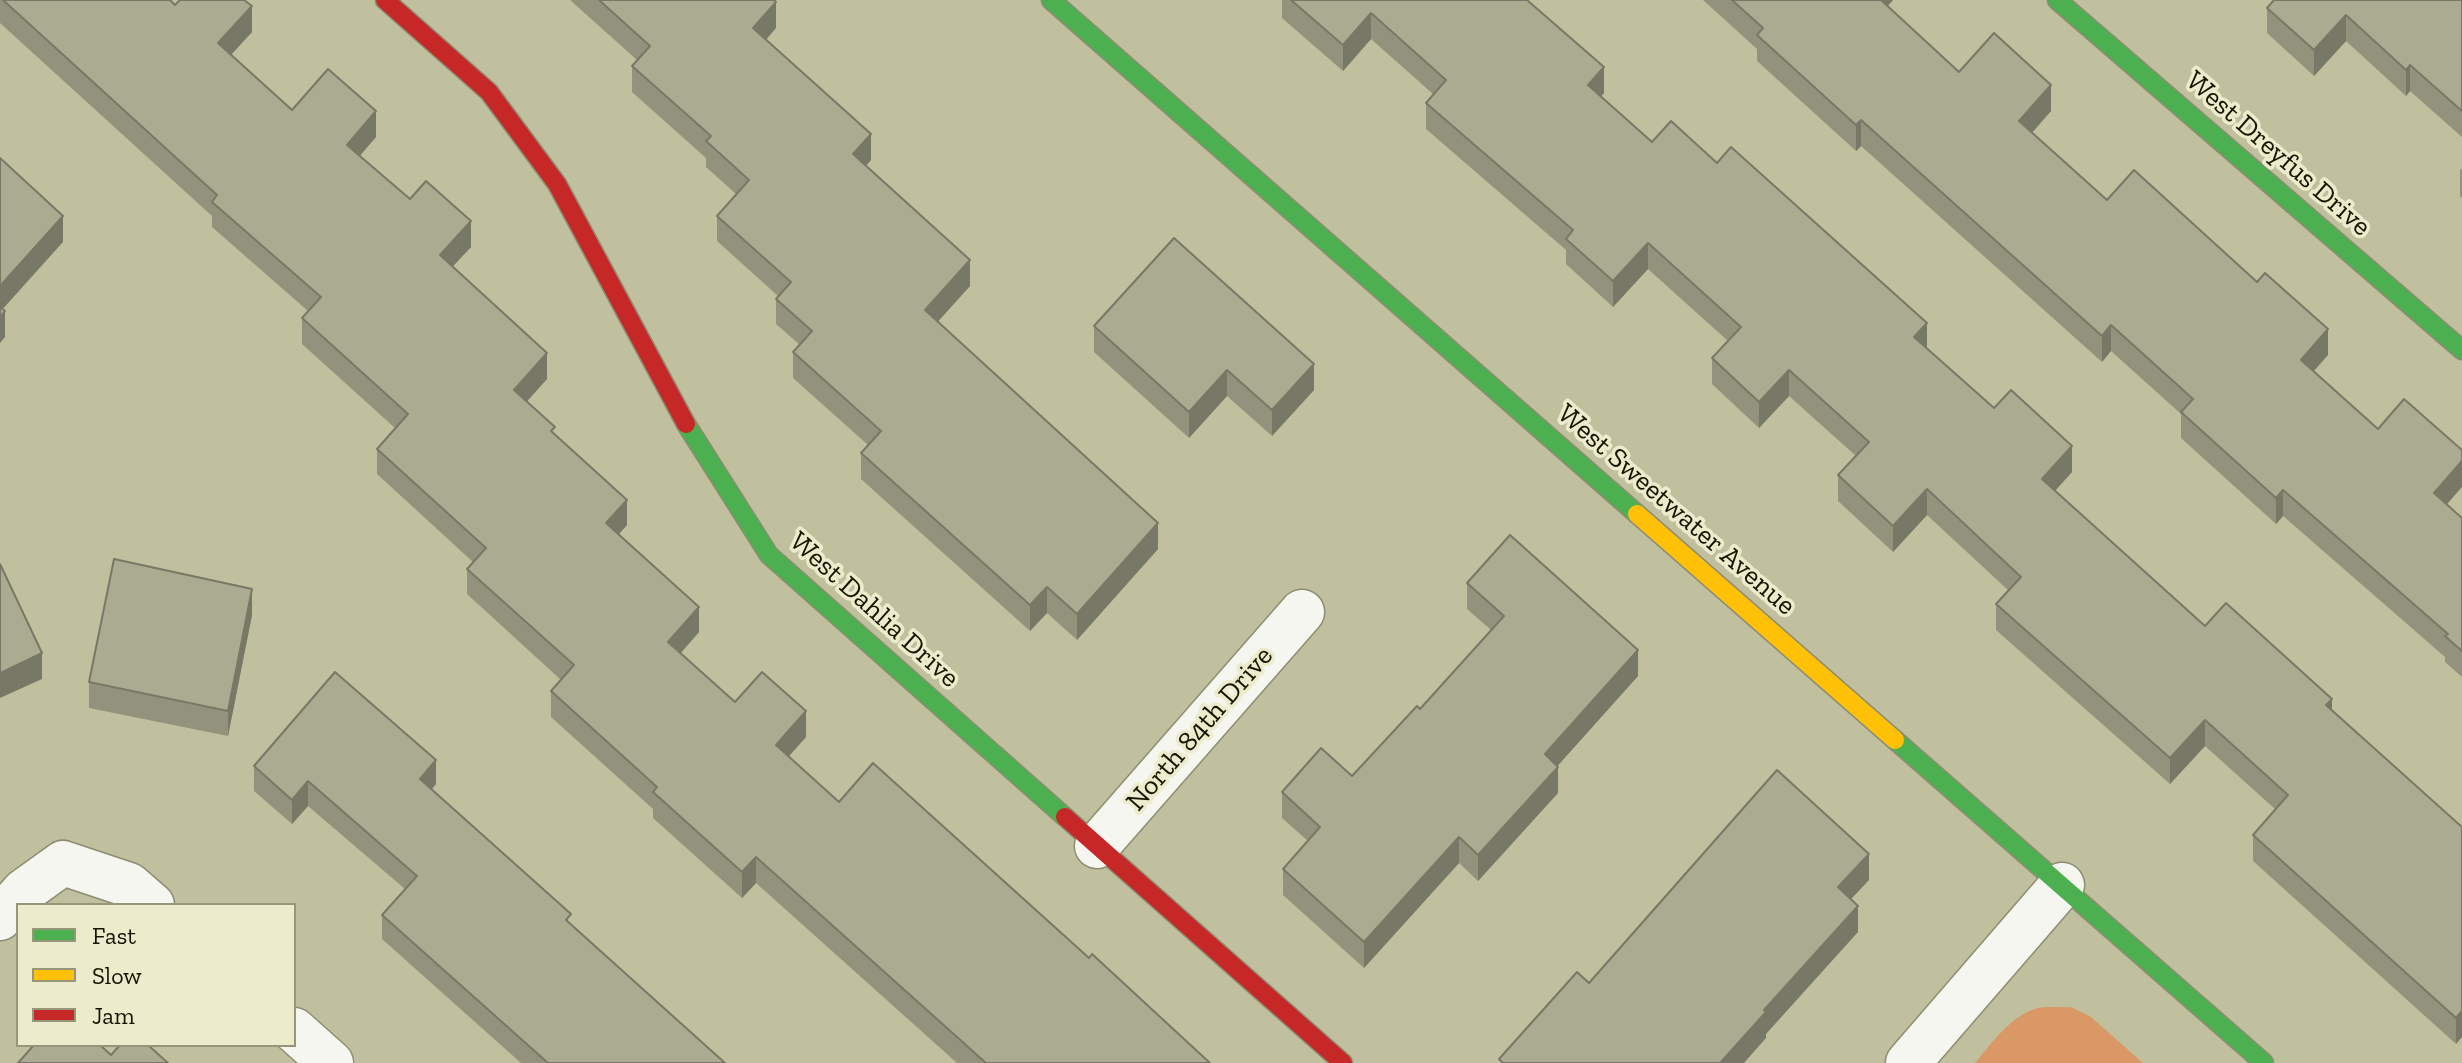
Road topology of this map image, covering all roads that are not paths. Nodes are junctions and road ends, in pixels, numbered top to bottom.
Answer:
1 (385, 0) edge
2 (1051, 0) edge
3 (2057, 0) edge
4 (2462, 350) edge
5 (1302, 612) dead end
6 (1097, 846) junction
7 (2062, 885) junction
8 (150, 903) edge
9 (0, 918) edge
10 (296, 1032) edge
11 (331, 1063) edge
12 (1343, 1063) edge
13 (1908, 1063) edge
14 (2264, 1063) edge

1 - 6 street, West Dahlia Drive
2 - 7 street, West Sweetwater Avenue
3 - 4 street, West Dreyfus Drive
5 - 6 street, North 84th Drive
6 - 12 street, West Dahlia Drive
7 - 13 street
7 - 14 street, West Sweetwater Avenue
8 - 9 street
10 - 11 street

